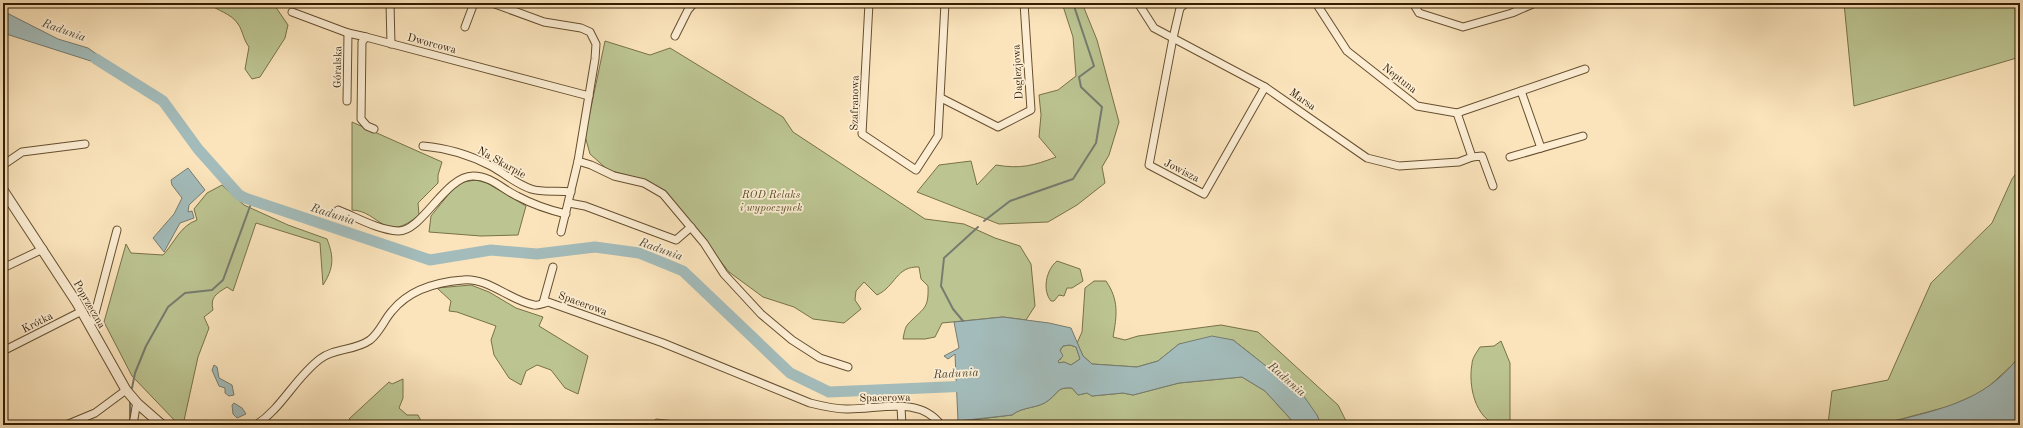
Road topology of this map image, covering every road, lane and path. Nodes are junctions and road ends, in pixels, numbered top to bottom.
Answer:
1 (390, 3) edge
2 (474, 3) edge
3 (492, 3) edge
4 (694, 3) edge
5 (869, 3) edge
6 (945, 3) edge
7 (1024, 3) edge
8 (1138, 3) edge
9 (1186, 3) edge
10 (1316, 3) edge
11 (1413, 3) edge
12 (1535, 3) edge
13 (292, 12) dead end
14 (465, 27) dead end
15 (348, 34) junction
16 (675, 36) dead end
17 (366, 37) junction
18 (1173, 38) junction
19 (391, 44) junction
20 (1585, 69) dead end
21 (1266, 87) junction
22 (1521, 91) junction
23 (589, 96) junction
24 (941, 98) junction
25 (347, 102) dead end
26 (1457, 113) junction
27 (374, 129) dead end
28 (1583, 136) dead end
29 (85, 144) dead end
30 (423, 146) dead end
31 (1541, 148) junction
32 (1472, 156) junction
33 (1510, 157) dead end
34 (578, 161) junction
35 (3, 165) edge
36 (1493, 186) dead end
37 (3, 190) edge
38 (571, 192) junction
39 (568, 203) junction
40 (338, 210) dead end
41 (566, 214) junction
42 (691, 227) junction
43 (117, 230) dead end
44 (561, 232) dead end
45 (43, 249) junction
46 (553, 267) dead end
47 (3, 268) edge
48 (543, 303) junction
49 (82, 312) junction
50 (88, 323) junction
51 (3, 351) edge
52 (848, 367) dead end
53 (126, 390) junction
54 (138, 404) junction
55 (901, 407) junction
56 (66, 425) edge
57 (133, 425) edge
58 (162, 425) edge
59 (256, 425) edge
60 (902, 425) edge
61 (941, 425) edge

1 - 19 street
2 - 14 street
3 - 23 street
4 - 16 street
5 - 24 street, Szafranowa
6 - 24 street, Szafranowa
7 - 24 street, Daglezjowa
8 - 18 street, Marsa
9 - 18 street, Jowisza
10 - 26 street, Neptuna
11 - 12 street
13 - 15 street, Góralska
15 - 17 street, Góralska
15 - 25 street, Góralska
17 - 19 street, Dworcowa
17 - 27 street
18 - 21 street, Marsa
18 - 21 street, Jowisza
19 - 23 street, Dworcowa
20 - 22 street, Neptuna
21 - 32 street, Marsa
22 - 26 street, Neptuna
22 - 31 street
23 - 34 street
26 - 32 street
28 - 31 street
29 - 35 street
30 - 38 street, Na Skarpie
31 - 33 street
32 - 36 street
34 - 38 street
34 - 42 street
37 - 45 street, Poprzeczna
38 - 39 street
39 - 41 street
39 - 42 street
40 - 41 street
41 - 44 street
42 - 52 street
43 - 50 street
45 - 47 street
45 - 49 street, Poprzeczna
46 - 48 street
48 - 55 street, Spacerowa
48 - 59 street, Spacerowa
49 - 50 street, Poprzeczna
49 - 51 street, Krótka
50 - 53 street, Poprzeczna
53 - 54 street, Poprzeczna
53 - 56 street
54 - 57 street
54 - 58 street, Poprzeczna
55 - 60 street
55 - 61 street, Spacerowa

